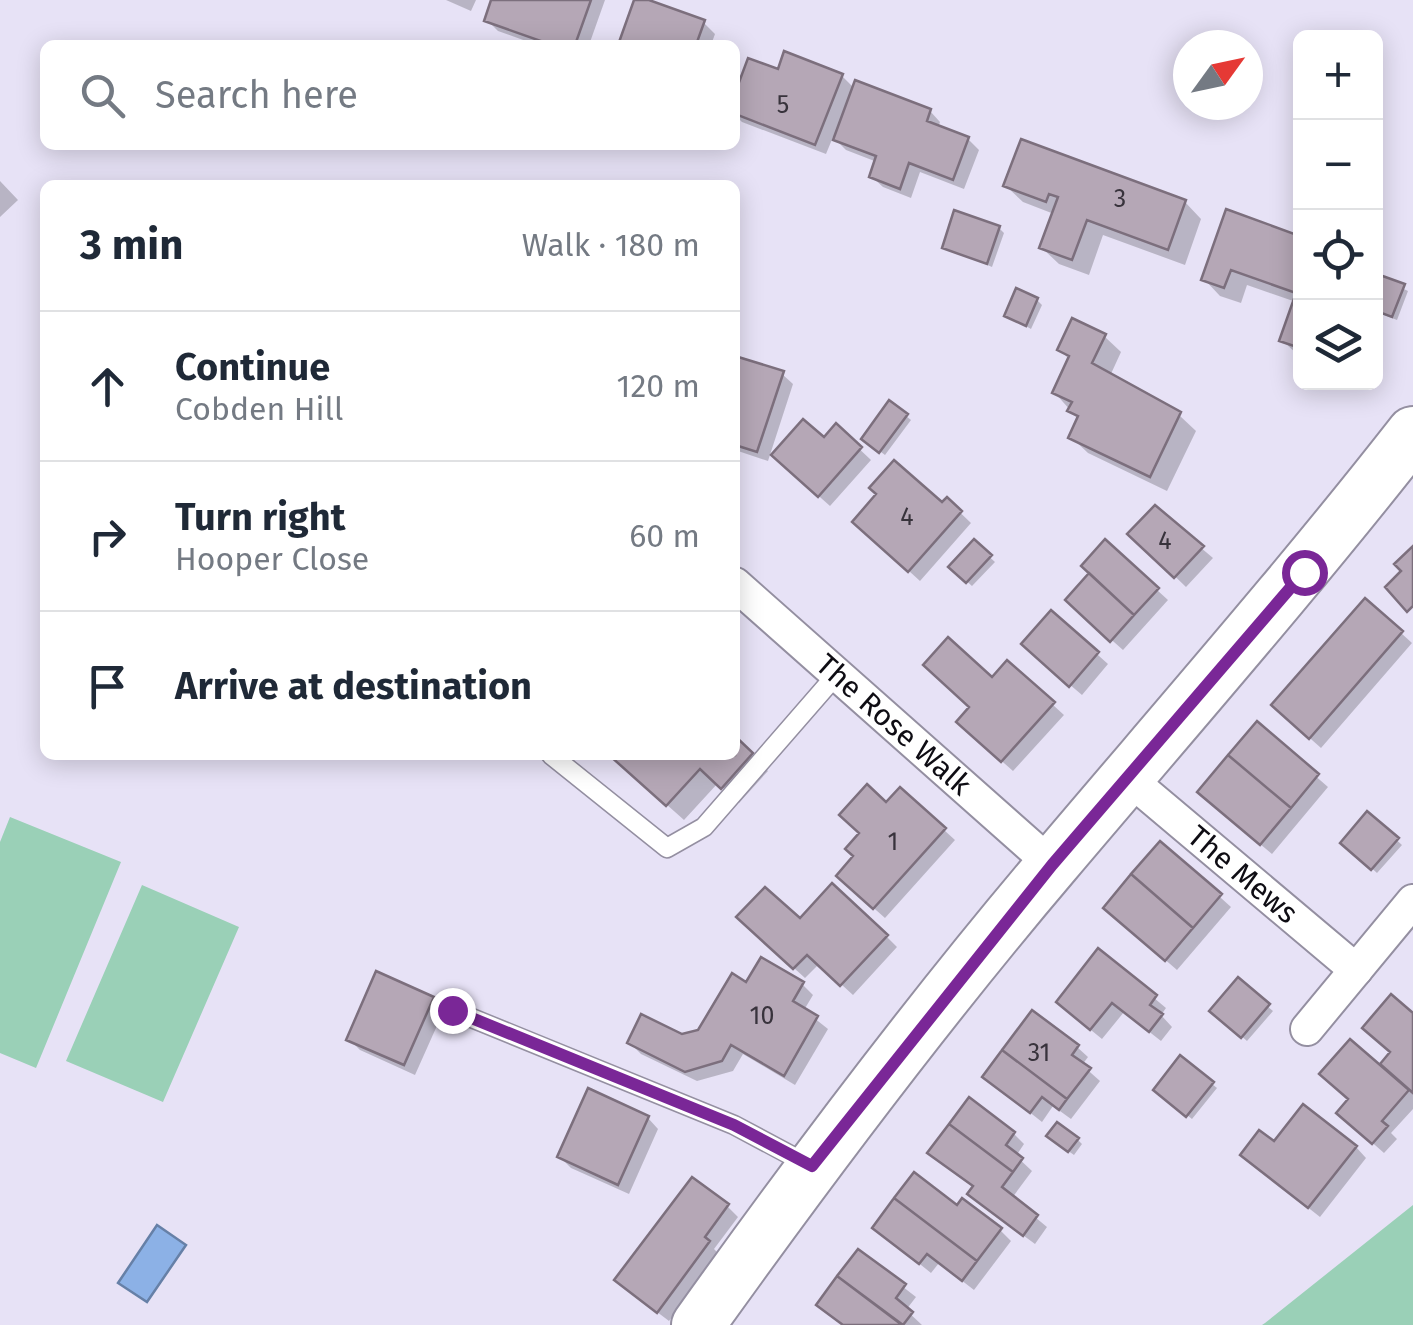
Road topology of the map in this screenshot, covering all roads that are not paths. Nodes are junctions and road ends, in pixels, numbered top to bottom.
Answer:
1 (1413, 433) edge
2 (740, 588) edge
3 (836, 674) junction
4 (557, 760) edge
5 (1128, 778) junction
6 (1052, 865) junction
7 (1413, 901) edge
8 (1356, 970) junction
9 (452, 1010) dead end
10 (1307, 1029) dead end
11 (812, 1166) junction
12 (698, 1325) edge

1 - 5 main road
2 - 3 street, The Rose Walk
3 - 4 lane
3 - 6 street, The Rose Walk
5 - 6 main road
5 - 8 street, The Mews
6 - 11 main road
7 - 8 street
8 - 10 street
9 - 11 lane
11 - 12 main road

